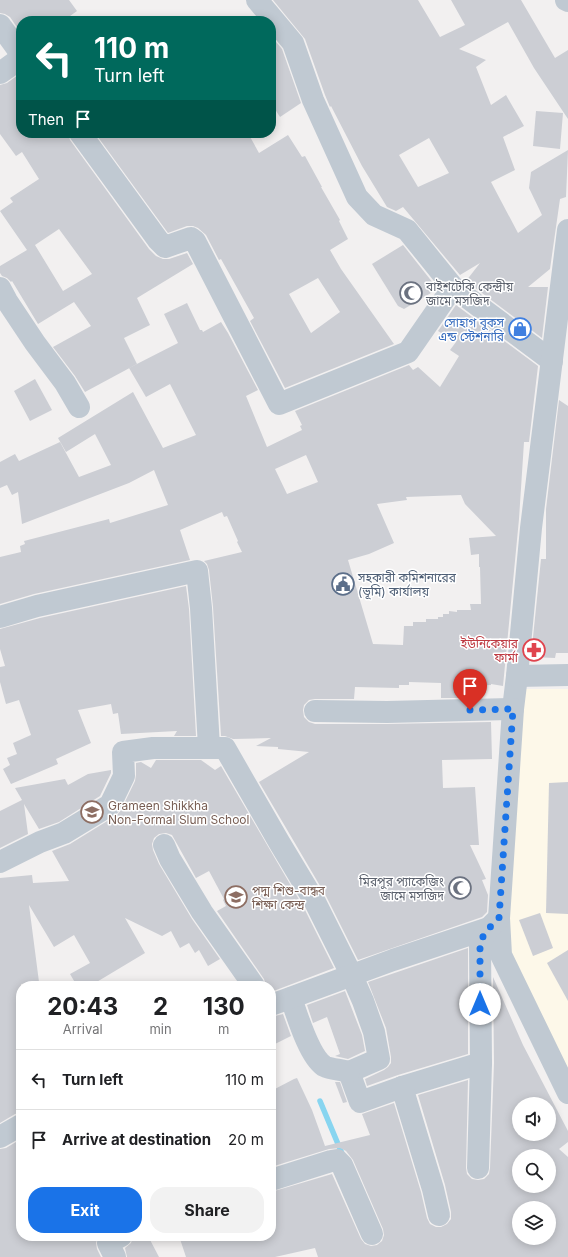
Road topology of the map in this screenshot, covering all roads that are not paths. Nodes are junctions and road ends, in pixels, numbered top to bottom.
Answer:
1 (257, 0) edge
2 (270, 16) edge
3 (276, 23) edge
4 (0, 25) edge
5 (16, 47) edge
6 (16, 62) edge
7 (0, 73) edge
8 (84, 138) edge
9 (568, 230) edge
10 (453, 286) junction
11 (0, 288) edge
12 (557, 377) edge
13 (79, 407) dead end
14 (0, 617) edge
15 (568, 675) edge
16 (517, 676) junction
17 (513, 709) junction
18 (315, 711) dead end
19 (209, 747) junction
20 (164, 845) dead end
21 (0, 862) edge
22 (494, 923) junction
23 (352, 976) junction
24 (250, 981) edge
25 (281, 1002) edge
26 (481, 1063) junction
27 (349, 1072) junction
28 (402, 1087) junction
29 (568, 1093) edge
30 (16, 1128) edge
31 (0, 1137) edge
32 (478, 1168) dead end
33 (276, 1178) edge
34 (439, 1215) dead end
35 (372, 1234) dead end
36 (112, 1241) edge
37 (115, 1257) edge

1 - 2 street
3 - 10 street
4 - 5 street
6 - 7 street
8 - 10 street
9 - 12 street
10 - 12 street
11 - 13 street
12 - 16 street
14 - 19 street
15 - 16 street
16 - 17 street
17 - 18 street
17 - 22 street
19 - 21 street
19 - 23 street
20 - 24 street
22 - 23 street
22 - 26 street
22 - 29 street
23 - 25 street
23 - 27 street
25 - 27 street
26 - 28 street
26 - 32 street
27 - 28 street
28 - 34 street
30 - 31 street
33 - 35 street
36 - 37 street

